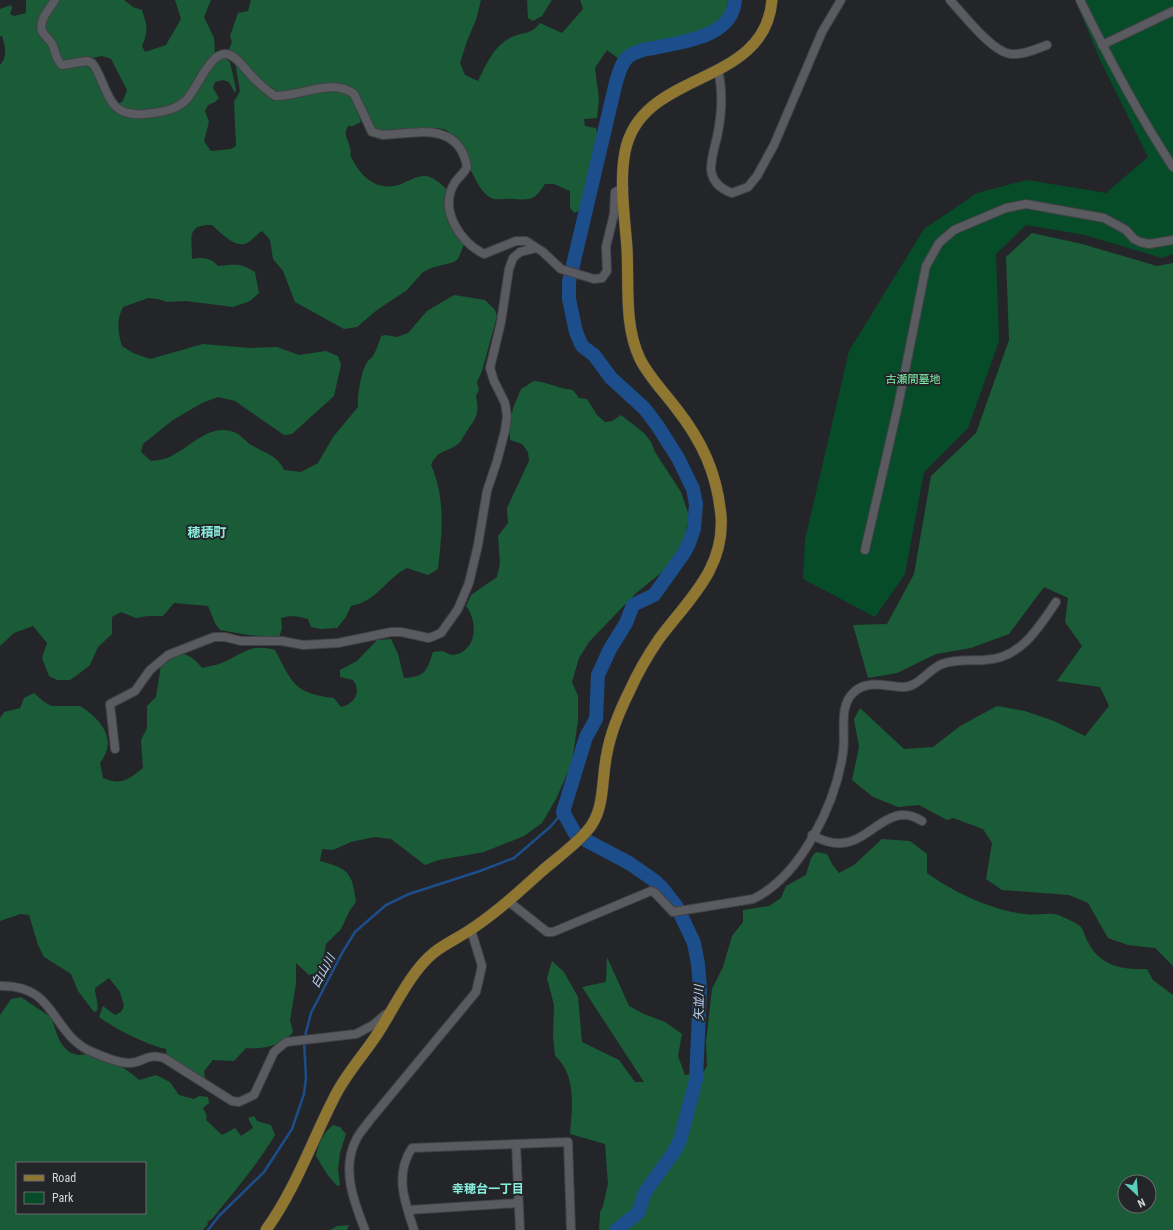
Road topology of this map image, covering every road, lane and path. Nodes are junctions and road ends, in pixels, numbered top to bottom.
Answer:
1 (55, 0) edge
2 (772, 0) edge
3 (841, 0) edge
4 (950, 0) edge
5 (1080, 0) edge
6 (1173, 11) edge
7 (1047, 45) dead end
8 (1102, 46) junction
9 (718, 70) junction
10 (1173, 167) edge
11 (624, 188) junction
12 (1173, 240) edge
13 (536, 248) junction
14 (865, 550) dead end
15 (1056, 602) dead end
16 (115, 749) dead end
17 (922, 821) dead end
18 (812, 835) junction
19 (508, 901) junction
20 (471, 930) junction
21 (0, 986) edge
22 (393, 1006) junction
23 (516, 1144) junction
24 (518, 1203) junction
25 (408, 1210) junction
26 (266, 1230) edge
27 (365, 1230) edge
28 (414, 1230) edge
29 (520, 1230) edge
30 (571, 1230) edge

1 - 13 street
2 - 9 main road
3 - 9 street
4 - 7 street
5 - 8 street
6 - 8 street
8 - 10 street
9 - 11 main road
11 - 13 street
11 - 19 main road
12 - 14 street
13 - 16 street
15 - 18 street
17 - 18 street
18 - 19 street
19 - 20 main road
20 - 22 main road
20 - 27 street
21 - 22 street
22 - 26 main road
23 - 24 street
23 - 25 street
23 - 30 street
24 - 25 street
24 - 29 street
25 - 28 street

